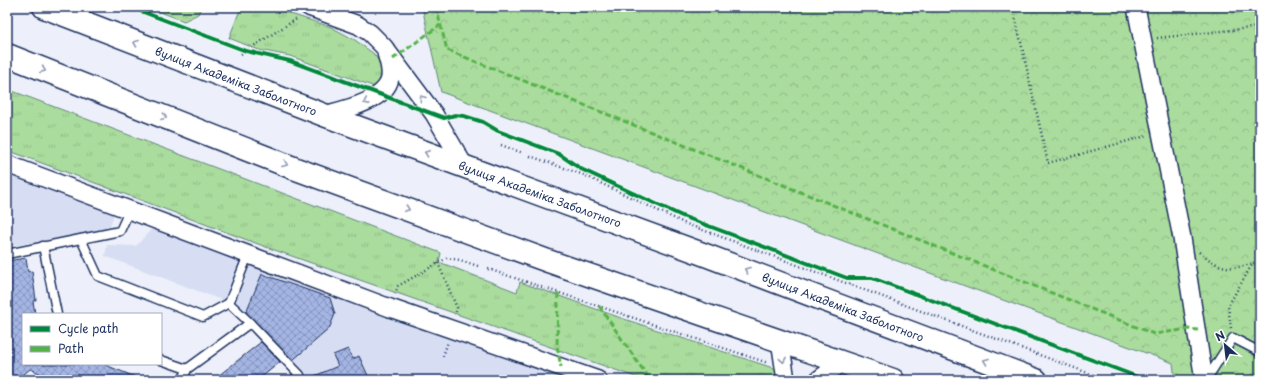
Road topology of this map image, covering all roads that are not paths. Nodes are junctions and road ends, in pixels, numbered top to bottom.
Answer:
1 (44, 7) edge
2 (1136, 7) edge
3 (311, 8) edge
4 (331, 11) edge
5 (384, 47) junction
6 (7, 55) edge
7 (324, 115) junction
8 (7, 164) edge
9 (465, 167) junction
10 (130, 209) junction
11 (81, 239) junction
12 (43, 246) junction
13 (7, 254) edge
14 (248, 255) junction
15 (230, 302) junction
16 (57, 313) edge
17 (250, 323) junction
18 (780, 340) junction
19 (1260, 352) edge
20 (162, 360) edge
21 (842, 362) junction
22 (187, 369) junction
23 (786, 377) edge
24 (299, 378) edge
25 (183, 380) edge
26 (598, 380) edge
27 (818, 380) edge
28 (893, 380) edge
29 (1036, 380) edge
30 (1205, 380) edge

7 -> 1 highway, вулиця Академіка Заболотного
2 - 30 street
3 - 4 street
4 - 5 street
5 -> 7 street
9 -> 5 street
6 -> 18 highway
9 -> 7 highway, вулиця Академіка Заболотного
8 - 10 street
29 -> 9 highway, вулиця Академіка Заболотного
10 - 11 lane
10 - 14 street
11 - 12 lane
11 - 15 lane
12 - 13 lane
12 - 16 lane
14 - 15 lane
14 - 26 street
15 - 17 lane
17 - 22 lane
17 - 24 lane
18 - 21 highway
18 -> 23 street
19 - 30 lane
20 - 22 lane
21 - 27 street
21 - 28 highway
22 - 25 lane

